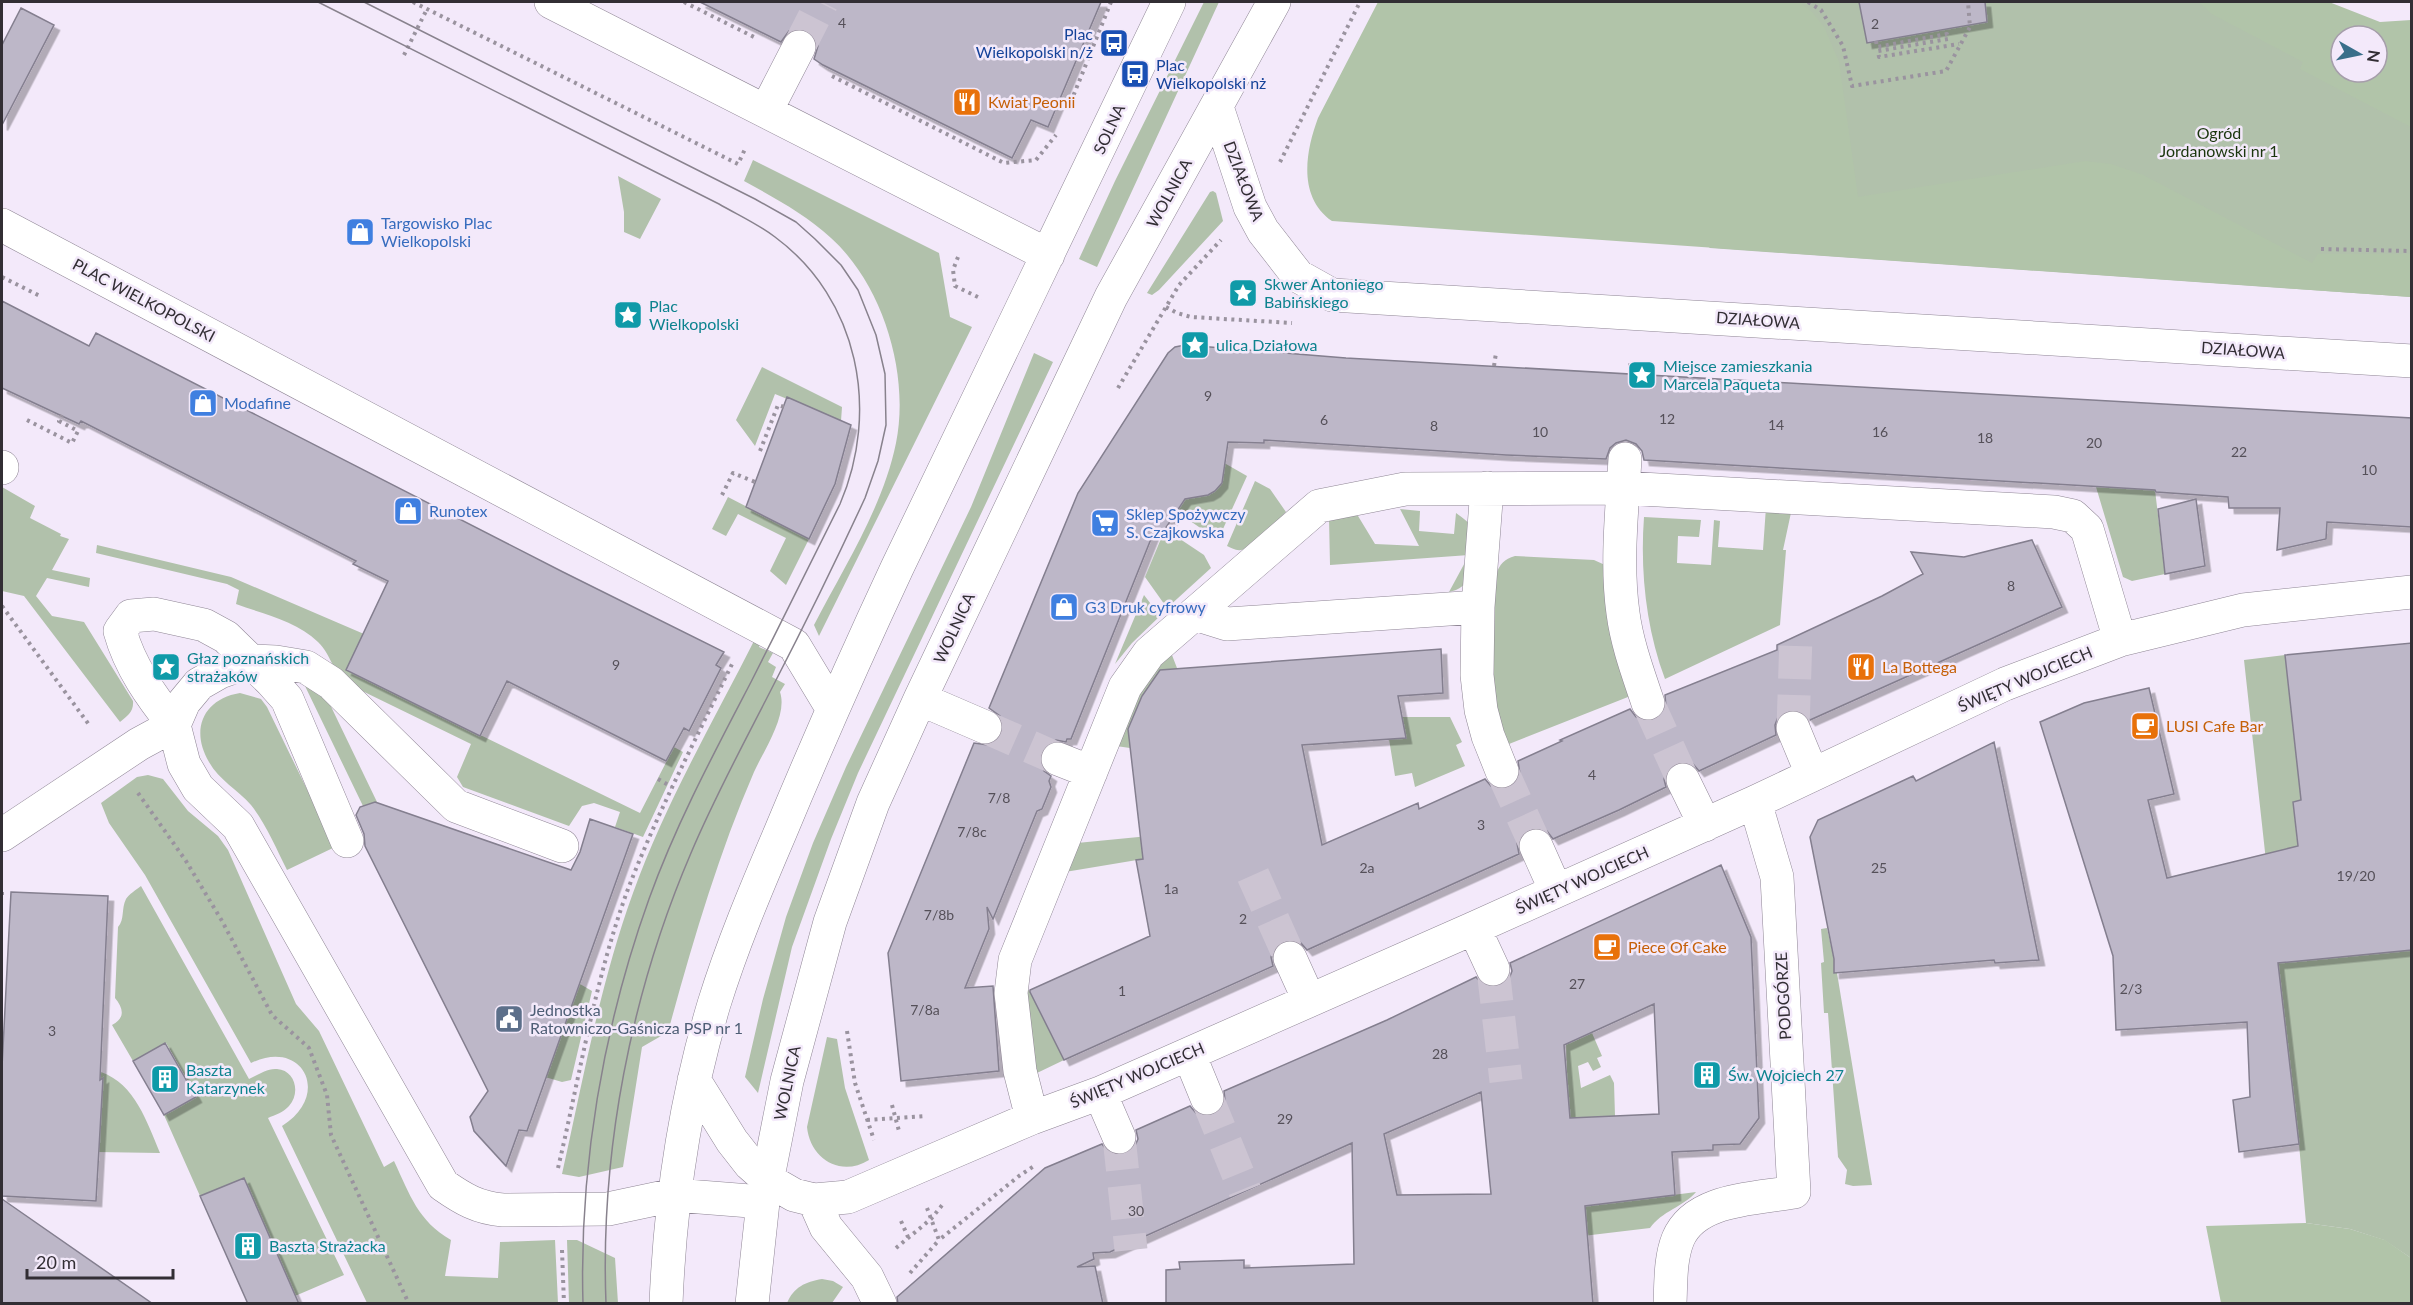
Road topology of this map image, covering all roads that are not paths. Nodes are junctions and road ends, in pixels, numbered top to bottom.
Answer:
1 (551, 2) edge
2 (1170, 2) edge
3 (1274, 2) edge
4 (797, 52) tunnel mouth
5 (1217, 107) junction
6 (766, 111) junction
7 (2, 225) edge
8 (1048, 255) junction
9 (2412, 361) edge
10 (1624, 474) junction
11 (1487, 488) junction
12 (2412, 592) edge
13 (1478, 607) junction
14 (1195, 614) junction
15 (2120, 640) junction
16 (251, 661) junction
17 (920, 699) junction
18 (1648, 703) tunnel mouth
19 (832, 708) junction
20 (174, 725) junction
21 (985, 727) tunnel mouth
22 (1793, 728) tunnel mouth
23 (1058, 759) tunnel mouth
24 (1502, 771) tunnel mouth
25 (1091, 772) junction
26 (1812, 774) junction
27 (1683, 780) tunnel mouth
28 (1755, 802) junction
29 (1705, 825) junction
30 (2, 835) edge
31 (347, 841) dead end
32 (562, 846) dead end
33 (1536, 846) tunnel mouth
34 (1556, 891) junction
35 (1474, 928) junction
36 (1290, 958) tunnel mouth
37 (1493, 969) tunnel mouth
38 (1309, 1000) junction
39 (1189, 1054) junction
40 (694, 1080) junction
41 (1100, 1093) junction
42 (1208, 1098) tunnel mouth
43 (1032, 1118) junction
44 (1119, 1137) tunnel mouth
45 (766, 1191) junction
46 (674, 1195) junction
47 (814, 1200) junction
48 (666, 1304) edge
49 (752, 1304) edge
50 (880, 1304) edge
51 (1670, 1304) edge

1 - 6 street
2 - 8 street, SOLNA
3 - 5 street
4 - 6 street
5 - 9 street, DZIAŁOWA
5 - 17 street, WOLNICA
6 - 8 street
7 - 19 street, PLAC WIELKOPOLSKI
8 - 19 street
10 - 11 street
10 - 15 street
10 - 18 street
11 - 13 street
11 - 14 street
12 - 15 street, ŚWIĘTY WOJCIECH
13 - 14 street
13 - 24 street
14 - 25 street
15 - 26 street, ŚWIĘTY WOJCIECH
16 - 20 street
16 - 20 street
16 - 31 street
16 - 32 street
17 - 21 street
17 - 45 street, WOLNICA
19 - 40 street
20 - 30 street
20 - 46 street
22 - 26 street
23 - 25 street
25 - 43 street
26 - 28 street, ŚWIĘTY WOJCIECH
27 - 29 street
28 - 29 street, ŚWIĘTY WOJCIECH
28 - 51 street, PODGÓRZE
29 - 34 street, ŚWIĘTY WOJCIECH
33 - 34 street
34 - 35 street, ŚWIĘTY WOJCIECH
35 - 37 street
35 - 38 street, ŚWIĘTY WOJCIECH
36 - 38 street
38 - 39 street, ŚWIĘTY WOJCIECH
39 - 41 street, ŚWIĘTY WOJCIECH
39 - 42 street
40 - 45 street
40 - 46 street
41 - 43 street, ŚWIĘTY WOJCIECH
41 - 44 street
43 - 47 street, ŚWIĘTY WOJCIECH
45 - 46 street
45 - 47 street, ŚWIĘTY WOJCIECH
45 - 49 street, WOLNICA
46 - 48 street
47 - 50 street

